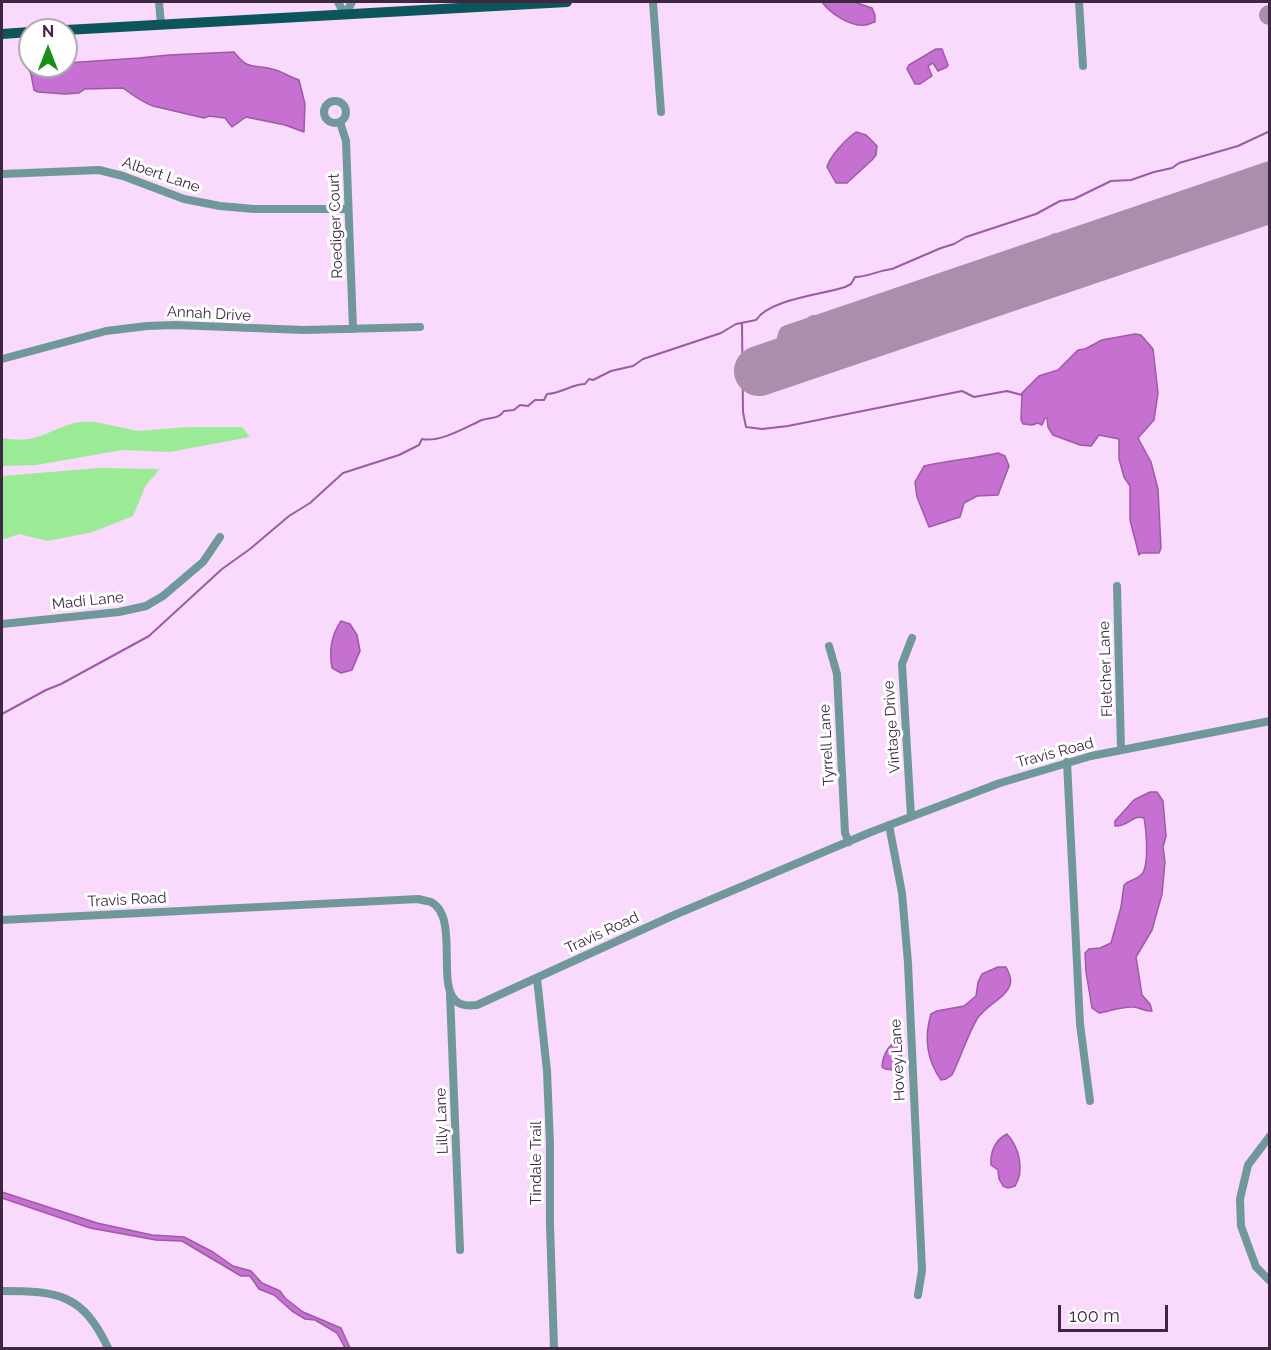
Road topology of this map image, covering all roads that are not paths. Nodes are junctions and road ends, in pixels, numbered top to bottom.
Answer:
1 (159, 2) edge
2 (338, 2) edge
3 (352, 2) edge
4 (567, 2) edge
5 (653, 2) edge
6 (1079, 2) edge
7 (345, 15) junction
8 (161, 25) junction
9 (78, 29) edge
10 (18, 33) edge
11 (2, 34) edge
12 (1083, 66) dead end
13 (661, 112) dead end
14 (340, 122) dead end
15 (2, 174) edge
16 (348, 209) junction
17 (420, 327) dead end
18 (353, 330) junction
19 (2, 359) edge
20 (220, 537) dead end
21 (1117, 586) dead end
22 (2, 624) edge
23 (912, 638) dead end
24 (829, 646) dead end
25 (1269, 721) edge
26 (1121, 750) junction
27 (1067, 762) junction
28 (911, 816) junction
29 (890, 825) junction
30 (849, 842) junction
31 (2, 920) edge
32 (537, 978) junction
33 (450, 991) junction
34 (1090, 1101) dead end
35 (1269, 1136) edge
36 (460, 1250) dead end
37 (1269, 1281) edge
38 (2, 1291) edge
39 (918, 1295) dead end
40 (108, 1348) edge
41 (554, 1348) edge

1 - 8 street
2 - 7 street
3 - 7 street
4 - 7 main road
5 - 13 street
6 - 12 street
7 - 8 main road
8 - 9 main road
10 - 11 main road
14 - 16 street, Roediger Court
15 - 16 street, Albert Lane
16 - 18 street, Roediger Court
17 - 18 street, Annah Drive
18 - 19 street, Annah Drive
20 - 22 street, Madi Lane
21 - 26 street, Fletcher Lane
23 - 28 street, Vintage Drive
24 - 30 street, Tyrrell Lane
25 - 26 street, Travis Road
26 - 27 street, Travis Road
27 - 28 street, Travis Road
27 - 34 street
28 - 29 street, Travis Road
29 - 30 street, Travis Road
29 - 39 street, Hovey Lane
30 - 32 street, Travis Road
31 - 33 street, Travis Road
32 - 33 street, Travis Road
32 - 41 street, Tindale Trail
33 - 36 street, Lilly Lane
35 - 37 street
38 - 40 street

